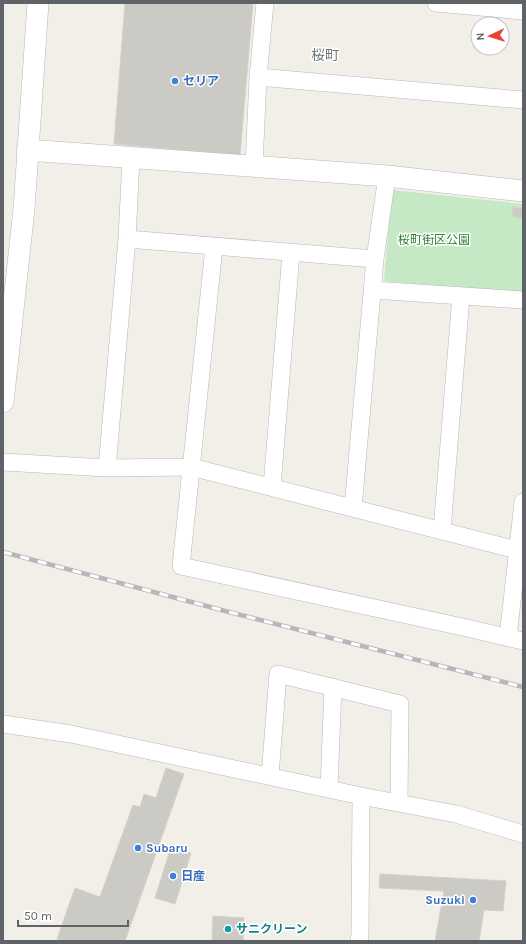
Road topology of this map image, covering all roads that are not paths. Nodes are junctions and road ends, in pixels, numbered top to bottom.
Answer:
1 (38, 3) edge
2 (265, 3) edge
3 (436, 3) edge
4 (523, 11) edge
5 (258, 77) junction
6 (523, 100) edge
7 (27, 150) junction
8 (131, 158) junction
9 (254, 166) junction
10 (387, 176) junction
11 (523, 191) edge
12 (127, 239) junction
13 (214, 247) junction
14 (290, 253) junction
15 (375, 260) junction
16 (372, 290) junction
17 (461, 296) junction
18 (523, 300) edge
19 (3, 402) edge
20 (3, 462) edge
21 (191, 467) junction
22 (107, 468) junction
23 (272, 487) junction
24 (523, 502) edge
25 (353, 508) junction
26 (442, 530) junction
27 (517, 550) junction
28 (516, 640) edge
29 (333, 687) junction
30 (3, 724) edge
31 (270, 776) junction
32 (329, 789) junction
33 (361, 796) junction
34 (399, 803) junction
35 (523, 834) edge
36 (359, 941) edge

1 - 7 street
2 - 5 street
3 - 4 street
5 - 6 street
5 - 9 street
7 - 8 street
7 - 19 street
8 - 9 street
8 - 12 street
9 - 10 street
10 - 11 street
10 - 15 street
12 - 13 street
12 - 22 street
13 - 14 street
13 - 21 street
14 - 15 street
14 - 23 street
15 - 16 street
16 - 17 street
16 - 25 street
17 - 18 street
17 - 26 street
20 - 22 street
21 - 22 street
21 - 23 street
21 - 28 street
23 - 25 street
24 - 27 street
25 - 26 street
26 - 27 street
27 - 28 street
29 - 31 street
29 - 32 street
29 - 34 street
30 - 31 street
31 - 32 street
32 - 33 street
33 - 34 street
33 - 36 street
34 - 35 street

